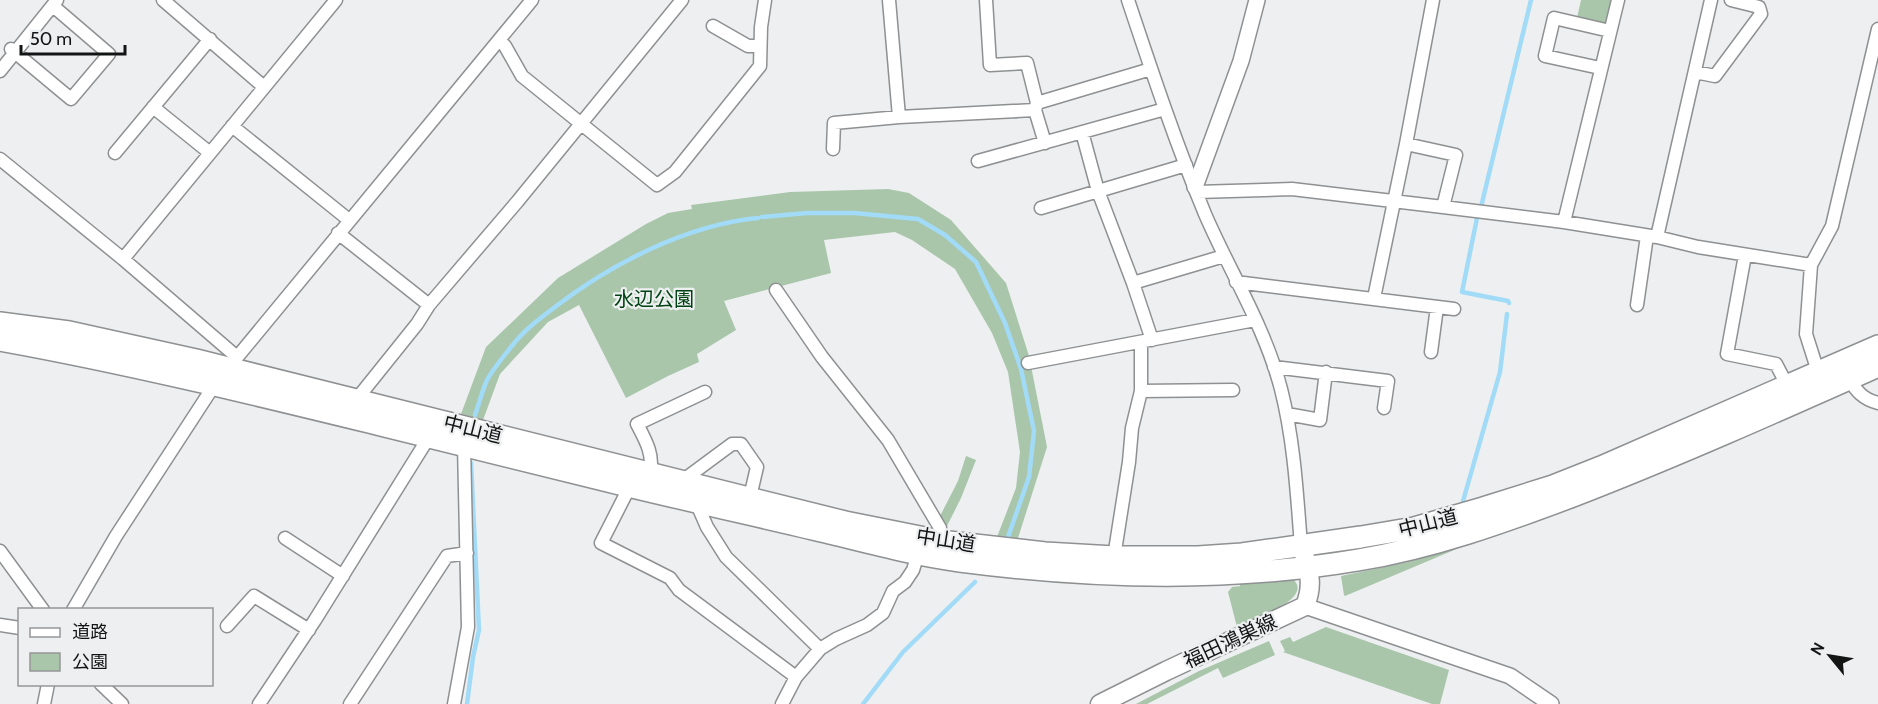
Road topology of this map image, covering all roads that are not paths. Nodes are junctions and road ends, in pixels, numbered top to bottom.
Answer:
1 (163, 0) edge
2 (336, 0) edge
3 (532, 0) edge
4 (682, 0) edge
5 (765, 0) edge
6 (889, 0) edge
7 (986, 0) edge
8 (1128, 0) edge
9 (1257, 0) edge
10 (1433, 0) edge
11 (1618, 0) edge
12 (1712, 0) edge
13 (1731, 0) edge
14 (53, 2) edge
15 (713, 26) dead end
16 (1878, 29) edge
17 (1610, 31) junction
18 (210, 39) junction
19 (499, 40) junction
20 (760, 46) junction
21 (13, 51) junction
22 (0, 63) edge
23 (1600, 68) junction
24 (1151, 69) junction
25 (0, 71) edge
26 (1695, 72) junction
27 (264, 87) junction
28 (1036, 106) junction
29 (153, 107) junction
30 (1165, 110) junction
31 (899, 117) junction
32 (580, 124) junction
33 (232, 126) junction
34 (1082, 132) junction
35 (1045, 143) junction
36 (1406, 144) junction
37 (833, 149) dead end
38 (115, 153) dead end
39 (210, 153) junction
40 (0, 159) edge
41 (978, 160) dead end
42 (1186, 165) junction
43 (1196, 190) junction
44 (1098, 191) junction
45 (1394, 202) junction
46 (1443, 207) junction
47 (1041, 208) dead end
48 (349, 220) junction
49 (1564, 222) junction
50 (338, 233) junction
51 (1652, 236) junction
52 (1745, 255) junction
53 (1224, 256) junction
54 (123, 259) junction
55 (1811, 265) junction
56 (1236, 282) junction
57 (1133, 283) junction
58 (776, 290) dead end
59 (1374, 298) junction
60 (429, 305) junction
61 (1637, 305) dead end
62 (1437, 307) junction
63 (1454, 309) dead end
64 (1255, 320) junction
65 (0, 323) edge
66 (0, 340) edge
67 (1147, 341) junction
68 (1878, 346) edge
69 (1431, 352) dead end
70 (1028, 363) dead end
71 (1878, 366) edge
72 (1274, 367) junction
73 (227, 370) junction
74 (1326, 372) junction
75 (1849, 379) junction
76 (1822, 381) junction
77 (1787, 385) junction
78 (1233, 390) dead end
79 (1141, 391) junction
80 (705, 392) dead end
81 (356, 400) junction
82 (1878, 403) edge
83 (1384, 408) dead end
84 (1287, 414) junction
85 (429, 437) junction
86 (464, 445) junction
87 (650, 473) junction
88 (682, 481) junction
89 (630, 486) junction
90 (750, 497) junction
91 (696, 502) junction
92 (285, 538) dead end
93 (940, 541) junction
94 (1301, 546) junction
95 (0, 551) edge
96 (467, 553) junction
97 (918, 554) junction
98 (1114, 557) junction
99 (1308, 568) junction
100 (343, 576) junction
101 (1305, 606) junction
102 (42, 608) edge
103 (74, 608) edge
104 (0, 625) edge
105 (227, 626) dead end
106 (18, 628) edge
107 (309, 630) junction
108 (820, 650) junction
109 (796, 677) junction
110 (48, 686) edge
111 (103, 686) edge
112 (44, 704) edge
113 (122, 704) edge
114 (259, 704) edge
115 (350, 704) edge
116 (453, 704) edge
117 (782, 704) edge
118 (1100, 704) edge
119 (1551, 704) edge

1 - 18 street
2 - 27 street
3 - 19 street
4 - 32 street
5 - 20 street
6 - 31 street
7 - 28 street
8 - 24 street
9 - 43 street
10 - 36 street
11 - 17 street
12 - 26 street
13 - 26 street
14 - 21 street
14 - 21 street
15 - 20 street
16 - 55 street
17 - 23 street
17 - 23 street
18 - 27 street
18 - 29 street
19 - 32 street
19 - 48 street
20 - 32 street
21 - 22 street
21 - 25 street
23 - 49 street
24 - 28 street
24 - 30 street
26 - 51 street
27 - 33 street
28 - 31 street
28 - 35 street
29 - 38 street
29 - 39 street
30 - 34 street
30 - 42 street
31 - 37 street
32 - 60 street
33 - 39 street
33 - 48 street
34 - 35 street
34 - 44 street
35 - 41 street
36 - 45 street
36 - 46 street
39 - 54 street
40 - 54 street
42 - 43 street
42 - 44 street
43 - 45 street
43 - 53 street
44 - 47 street
44 - 57 street
45 - 46 street
45 - 59 street
46 - 49 street
48 - 50 street
49 - 51 street
50 - 60 street
50 - 73 street
51 - 52 street
51 - 61 street
52 - 55 street
52 - 77 street
53 - 56 street
53 - 57 street
54 - 73 street
55 - 76 street
56 - 59 street
56 - 64 street
57 - 67 street
58 - 93 street
59 - 62 street
60 - 81 street
62 - 63 street
62 - 69 street
64 - 67 street
64 - 72 street
65 - 73 highway, 中山道
66 - 73 highway, 中山道
67 - 70 street
67 - 79 street
68 - 76 highway, 中山道
71 - 75 highway, 中山道
72 - 74 street
72 - 84 street
73 - 81 highway, 中山道
73 - 85 highway, 中山道
73 - 103 street
74 - 83 street
74 - 84 street
75 - 76 highway, 中山道
75 - 82 street
76 - 77 highway, 中山道
76 - 99 highway, 中山道
77 - 94 highway, 中山道
78 - 79 street
79 - 98 street
80 - 87 street
81 - 87 highway, 中山道
84 - 94 street
85 - 86 highway, 中山道
85 - 100 street
86 - 89 highway, 中山道
86 - 96 street
87 - 88 highway, 中山道
88 - 90 highway, 中山道
88 - 90 street
89 - 91 highway, 中山道
89 - 109 street
90 - 93 highway, 中山道
91 - 97 highway, 中山道
91 - 108 street
92 - 100 street
93 - 98 highway, 中山道
94 - 98 highway, 中山道
94 - 99 main road
95 - 102 street
96 - 115 street
96 - 116 street
97 - 99 highway, 中山道
97 - 108 street
99 - 101 main road
100 - 107 street
101 - 118 main road, 福田鴻巣線
101 - 119 street
104 - 106 street
105 - 107 street
107 - 114 street
108 - 109 street
109 - 117 street
110 - 112 street
111 - 113 street

